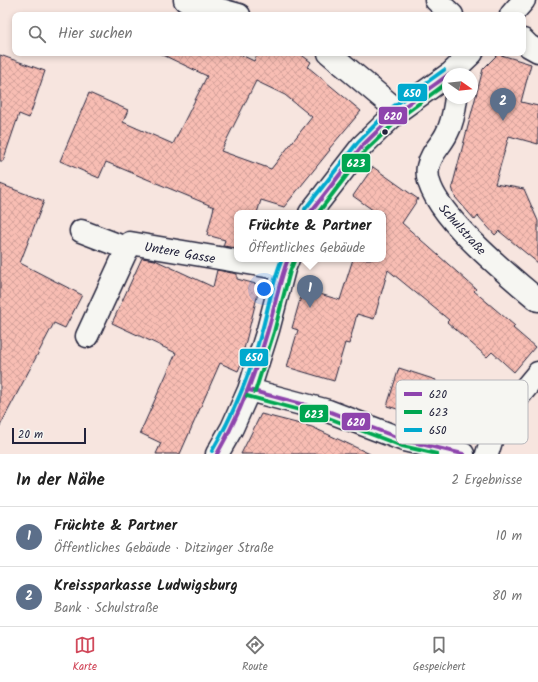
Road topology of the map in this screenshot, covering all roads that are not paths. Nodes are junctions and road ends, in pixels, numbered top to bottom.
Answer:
1 (185, 0) edge
2 (436, 0) edge
3 (524, 0) edge
4 (228, 12) edge
5 (449, 12) edge
6 (513, 12) edge
7 (526, 43) edge
8 (538, 51) edge
9 (333, 56) edge
10 (469, 56) edge
11 (456, 68) edge
12 (442, 80) edge
13 (455, 104) edge
14 (398, 111) junction
15 (312, 210) edge
16 (81, 230) dead end
17 (128, 249) junction
18 (234, 257) edge
19 (271, 262) edge
20 (286, 264) edge
21 (538, 300) edge
22 (87, 336) dead end
23 (538, 372) edge
24 (528, 385) edge
25 (249, 390) junction
26 (396, 437) edge
27 (421, 444) edge
28 (490, 444) edge
29 (218, 454) edge
30 (463, 454) edge
31 (487, 454) edge

1 - 4 street
2 - 5 street
3 - 6 street
7 - 8 street
9 - 14 street
10 - 11 street
12 - 14 street
13 - 21 street, Schulstraße
14 - 15 street
16 - 17 street
17 - 18 street, Untere Gasse
17 - 22 street, Untere Gasse
19 - 20 street, Untere Gasse
20 - 25 street
23 - 24 street
25 - 26 street
25 - 29 street
27 - 30 street
28 - 31 street

